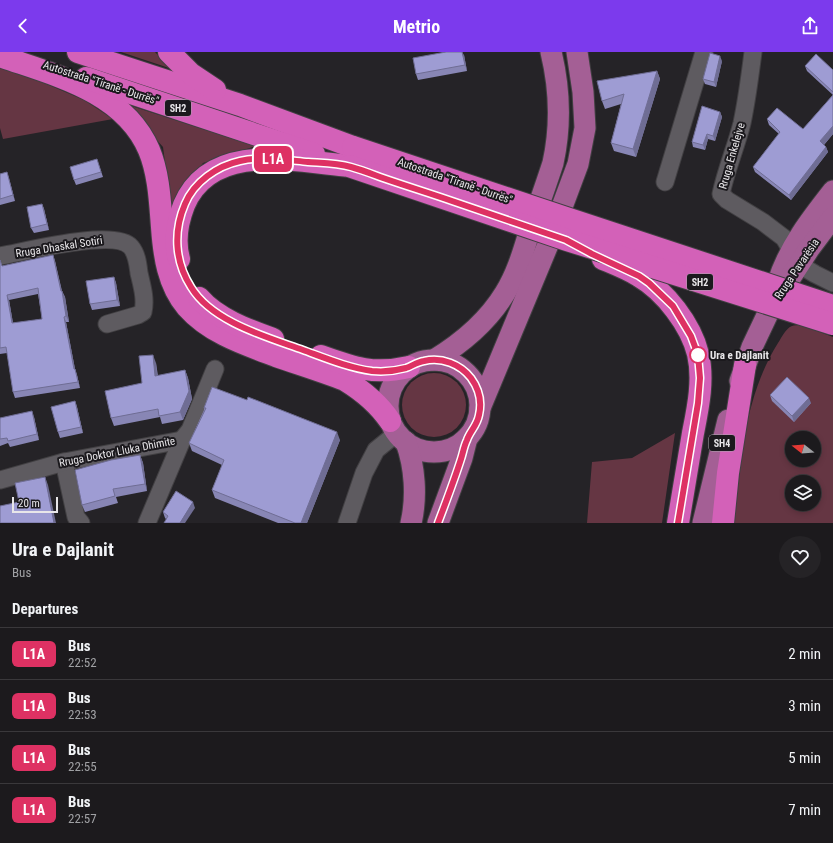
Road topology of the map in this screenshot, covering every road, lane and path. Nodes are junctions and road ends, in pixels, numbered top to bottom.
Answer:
1 (7, 52) edge
2 (78, 52) edge
3 (169, 52) edge
4 (551, 52) edge
5 (577, 52) edge
6 (704, 52) edge
7 (752, 52) edge
8 (0, 56) edge
9 (240, 105) junction
10 (351, 157) junction
11 (665, 182) dead end
12 (833, 191) edge
13 (833, 217) edge
14 (566, 240) junction
15 (0, 256) edge
16 (796, 257) junction
17 (833, 283) edge
18 (833, 306) edge
19 (107, 324) dead end
20 (833, 324) edge
21 (434, 360) junction
22 (746, 364) junction
23 (409, 367) junction
24 (215, 369) dead end
25 (480, 408) junction
26 (398, 432) junction
27 (467, 438) junction
28 (182, 440) junction
29 (59, 464) junction
30 (0, 480) edge
31 (66, 523) edge
32 (81, 523) edge
33 (147, 523) edge
34 (347, 523) edge
35 (411, 523) edge
36 (438, 523) edge
37 (678, 523) edge
38 (704, 523) edge
39 (723, 523) edge

1 - 10 highway, Autostrada "Tiranë - Durrës" / SH2
2 - 9 highway, Autostrada "Tiranë - Durrës" / SH2
3 - 9 highway
4 - 21 main road
5 - 25 main road
6 - 11 street
7 - 16 street, Rruga Enkelejve
8 - 26 highway
9 - 10 highway, Autostrada "Tiranë - Durrës" / SH2
10 - 14 highway, Autostrada "Tiranë - Durrës" / SH2, bridge
10 - 18 highway, Autostrada "Tiranë - Durrës" / SH2, bridge
10 - 23 highway
12 - 16 main road, Rruga Pavarësia / SH4
13 - 16 main road, Rruga Pavarësia / SH4
14 - 20 highway, Autostrada "Tiranë - Durrës" / SH2, bridge
14 - 37 highway, bridge
15 - 19 street, Rruga Dhaskal Sotiri
16 - 17 street
16 - 22 main road, Rruga Pavarësia / SH4
21 - 23 main road
21 - 25 main road
22 - 38 main road, SH4
22 - 39 highway
23 - 26 main road
24 - 28 street, Rruga Doktor Lluka Dhimite
25 - 27 main road
26 - 27 main road
26 - 34 street
26 - 35 main road
27 - 36 main road
28 - 29 street, Rruga Doktor Lluka Dhimite
28 - 33 street
29 - 30 street, Rruga Doktor Lluka Dhimite
29 - 31 street
29 - 32 street

